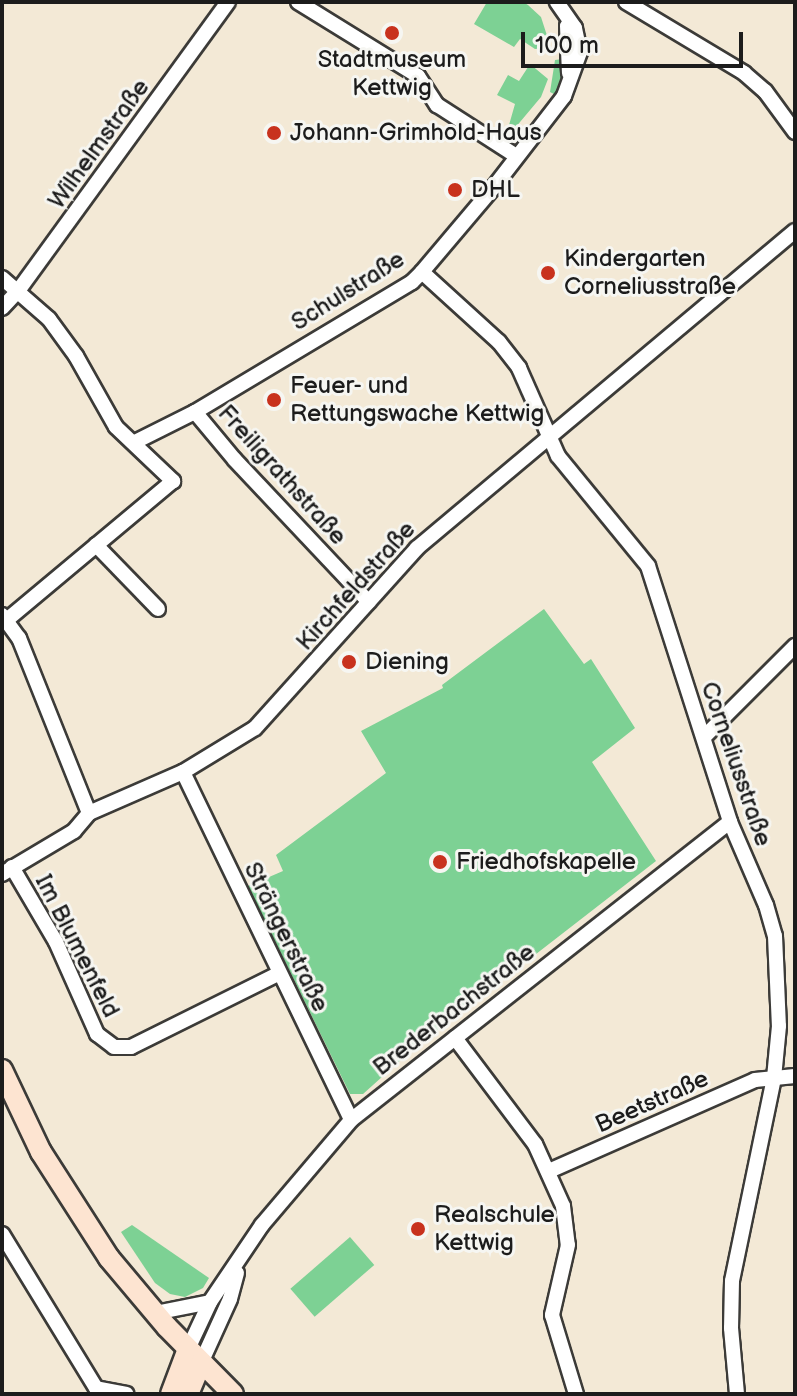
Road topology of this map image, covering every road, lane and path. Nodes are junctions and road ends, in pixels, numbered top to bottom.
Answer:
1 (228, 2) edge
2 (298, 2) edge
3 (626, 2) edge
4 (561, 5) edge
5 (795, 132) edge
6 (516, 156) junction
7 (795, 231) edge
8 (422, 272) junction
9 (2, 278) edge
10 (18, 291) junction
11 (2, 308) edge
12 (195, 412) junction
13 (549, 437) junction
14 (135, 442) junction
15 (96, 545) junction
16 (369, 602) junction
17 (158, 609) dead end
18 (4, 617) edge
19 (795, 646) edge
20 (704, 737) junction
21 (183, 772) junction
22 (89, 813) junction
23 (730, 822) junction
24 (7, 871) edge
25 (278, 974) junction
26 (455, 1038) junction
27 (2, 1070) edge
28 (795, 1076) edge
29 (774, 1078) junction
30 (351, 1120) junction
31 (549, 1171) junction
32 (2, 1234) edge
33 (239, 1265) junction
34 (210, 1302) junction
35 (155, 1313) junction
36 (194, 1356) junction
37 (90, 1391) edge
38 (126, 1394) edge
39 (171, 1394) edge
40 (188, 1394) edge
41 (233, 1394) edge
42 (576, 1394) edge
43 (737, 1394) edge

1 - 10 street, Wilhelmstraße
2 - 6 street
3 - 5 street
4 - 6 street, Schulstraße
6 - 8 street, Schulstraße
7 - 13 street, Kirchfeldstraße
8 - 12 street, Schulstraße
8 - 13 street, Corneliusstraße
9 - 10 street
10 - 11 street, Wilhelmstraße
10 - 14 street
12 - 14 street, Schulstraße
12 - 16 street, Freiligrathstraße
13 - 16 street, Kirchfeldstraße
13 - 20 street, Corneliusstraße
14 - 15 street
15 - 17 street
15 - 18 street
16 - 21 street, Kirchfeldstraße
18 - 22 street
19 - 20 street
20 - 23 street, Corneliusstraße
21 - 22 street, Kirchfeldstraße
21 - 25 street, Strängerstraße
22 - 24 street, Kirchfeldstraße
23 - 26 street, Brederbachstraße
23 - 29 street, Corneliusstraße
24 - 25 street, Im Blumenfeld
25 - 30 street, Strängerstraße
26 - 30 street, Brederbachstraße
26 - 31 street
27 - 35 main road
28 - 29 street, Beetstraße
29 - 31 street, Beetstraße
29 - 43 street, Corneliusstraße
30 - 33 street, Brederbachstraße
31 - 42 street
32 - 37 street
33 - 34 street, Brederbachstraße
33 - 36 street, Brederbachstraße
34 - 35 street
34 - 36 street, Brederbachstraße
35 - 36 main road
36 - 39 main road
36 - 40 main road
36 - 41 main road
37 - 38 street

